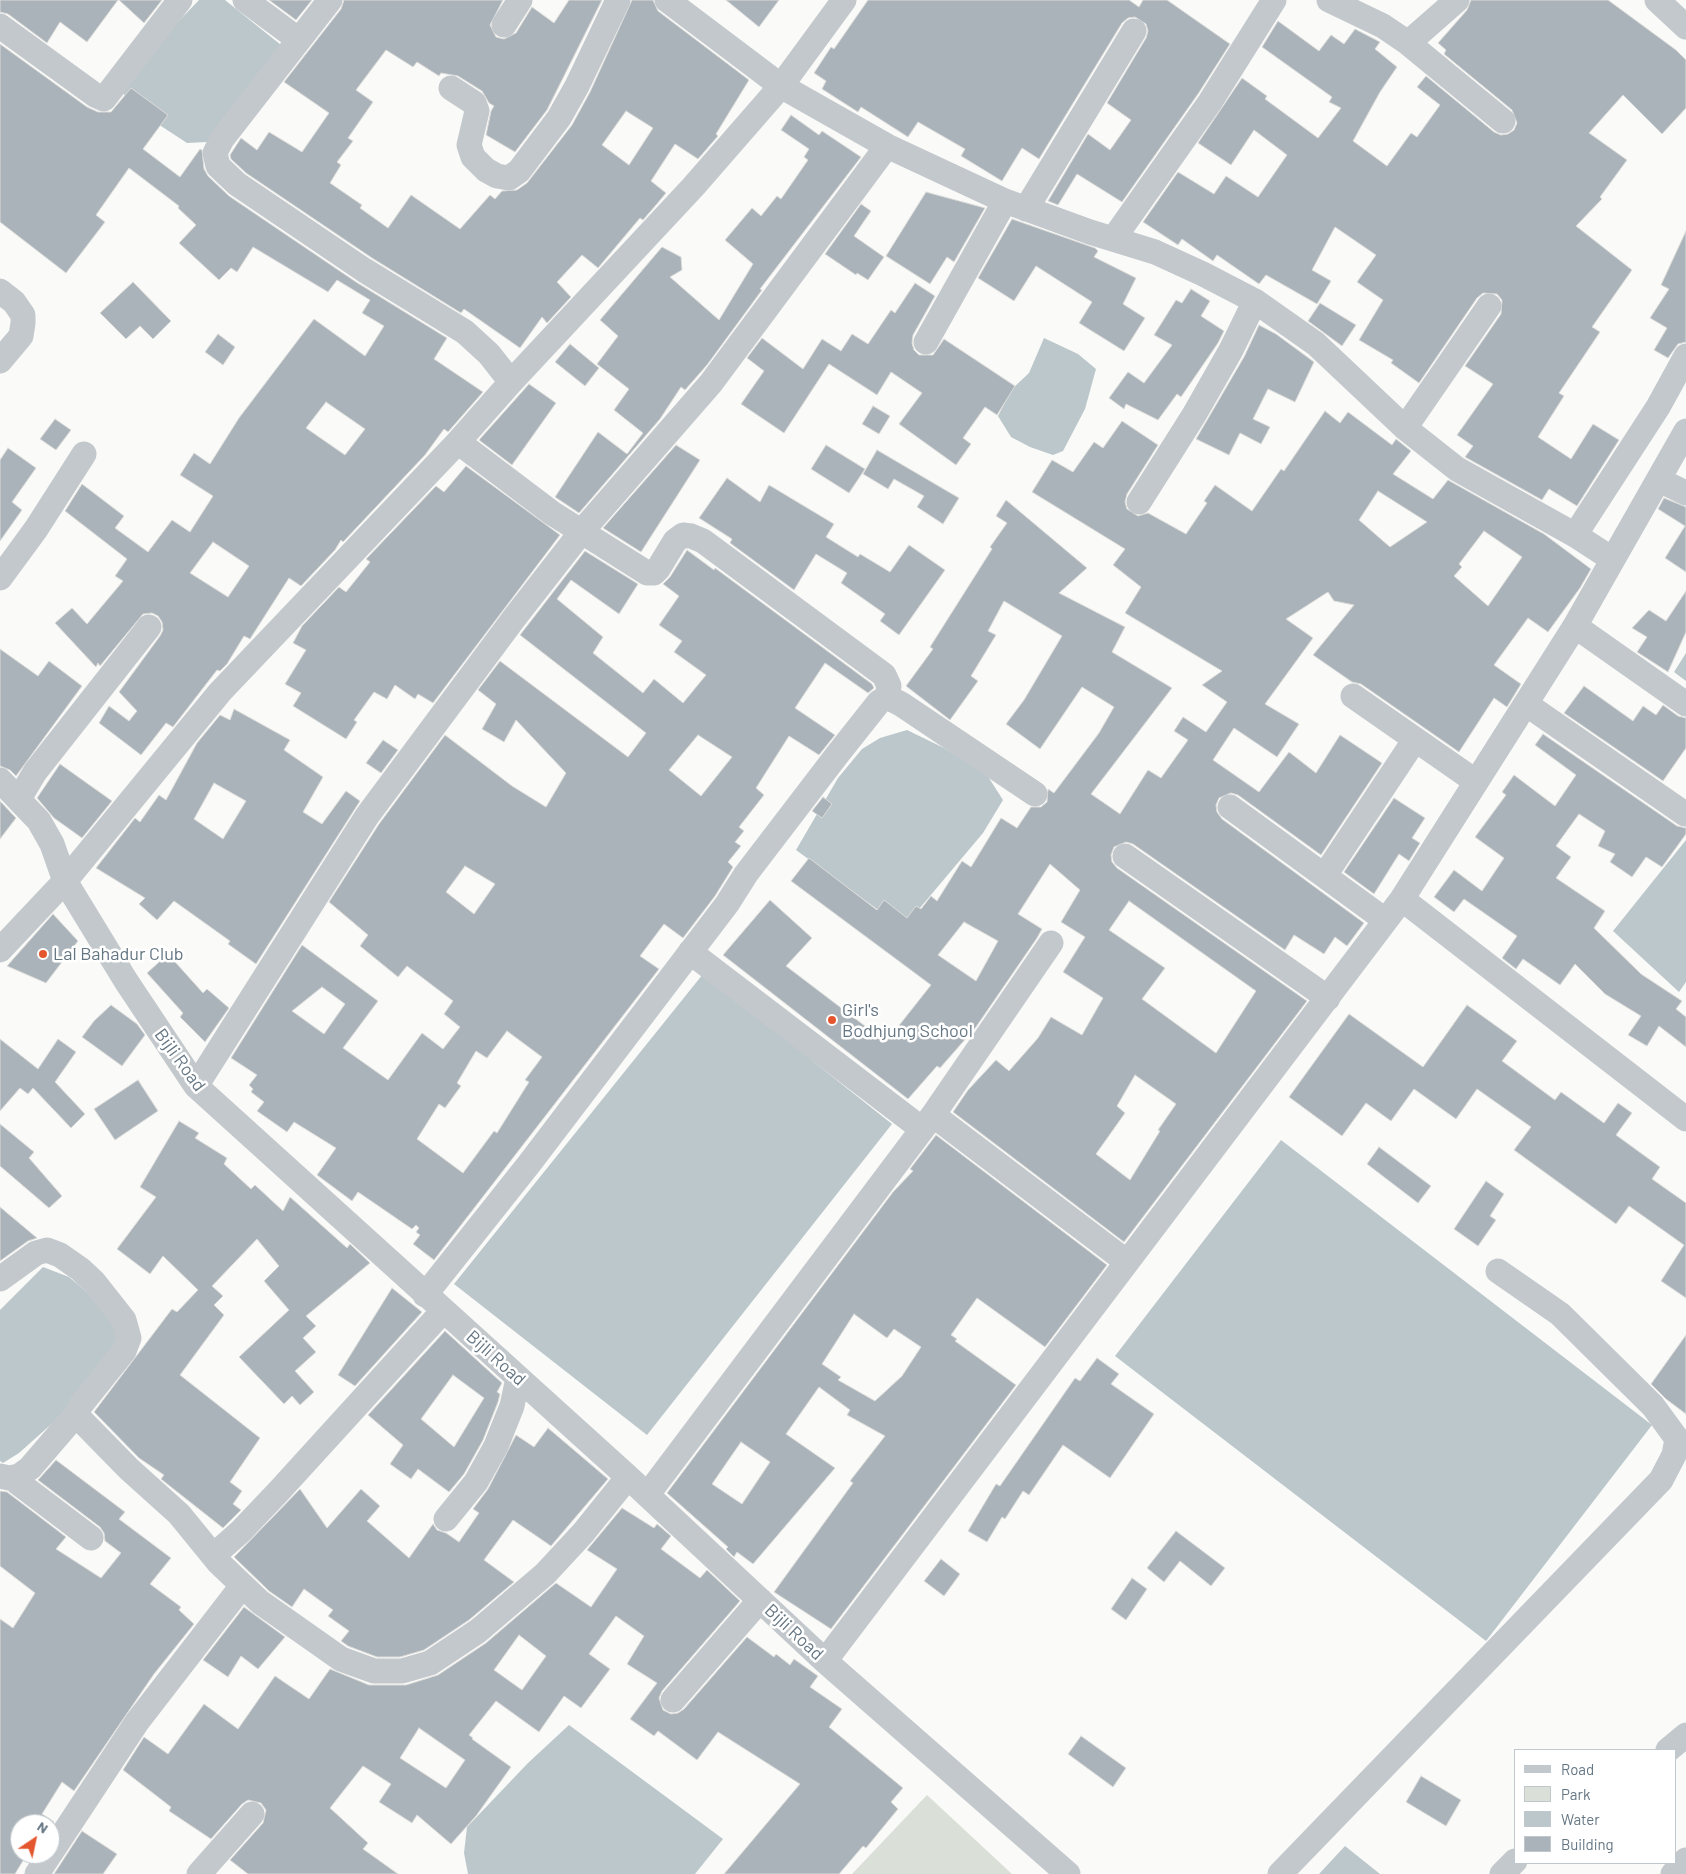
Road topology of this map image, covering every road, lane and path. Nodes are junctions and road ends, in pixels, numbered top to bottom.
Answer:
1 (180, 0) edge
2 (245, 0) edge
3 (330, 0) edge
4 (520, 0) edge
5 (618, 0) edge
6 (667, 0) edge
7 (844, 0) edge
8 (1274, 0) edge
9 (1329, 0) edge
10 (1457, 0) edge
11 (1656, 0) edge
12 (504, 25) dead end
13 (0, 26) edge
14 (1686, 27) edge
15 (1134, 31) dead end
16 (299, 40) junction
17 (1408, 43) junction
18 (781, 86) junction
19 (451, 88) dead end
20 (1502, 121) dead end
21 (887, 146) junction
22 (1015, 205) junction
23 (1114, 238) junction
24 (0, 291) edge
25 (1255, 301) junction
26 (1489, 306) dead end
27 (926, 342) dead end
28 (1686, 356) edge
29 (0, 362) edge
30 (511, 382) junction
31 (1405, 428) junction
32 (1686, 431) edge
33 (458, 442) junction
34 (84, 454) dead end
35 (1659, 480) junction
36 (1686, 493) edge
37 (1139, 502) dead end
38 (582, 531) junction
39 (1575, 535) junction
40 (1612, 559) junction
41 (0, 578) edge
42 (1575, 626) junction
43 (148, 627) dead end
44 (1353, 696) dead end
45 (887, 697) junction
46 (1526, 704) junction
47 (1686, 704) edge
48 (1414, 741) junction
49 (0, 780) edge
50 (1475, 781) junction
51 (1035, 794) dead end
52 (19, 799) junction
53 (1230, 808) dead end
54 (1685, 814) edge
55 (1125, 856) dead end
56 (1325, 875) junction
57 (65, 880) junction
58 (1402, 899) junction
59 (1385, 920) junction
60 (1050, 943) dead end
61 (0, 950) edge
62 (690, 952) junction
63 (1328, 998) junction
64 (196, 1086) junction
65 (1686, 1119) edge
66 (927, 1122) junction
67 (1127, 1262) junction
68 (1498, 1271) dead end
69 (0, 1279) edge
70 (434, 1303) junction
71 (518, 1378) junction
72 (78, 1412) junction
73 (1681, 1441) edge
74 (9, 1476) edge
75 (628, 1476) junction
76 (648, 1494) junction
77 (446, 1519) dead end
78 (91, 1538) dead end
79 (213, 1556) junction
80 (242, 1586) junction
81 (760, 1600) junction
82 (825, 1661) junction
83 (673, 1700) dead end
84 (1686, 1735) edge
85 (1669, 1749) edge
86 (252, 1814) dead end
87 (60, 1839) edge
88 (1686, 1860) edge
89 (1514, 1862) edge
90 (1055, 1869) edge
91 (199, 1874) edge
92 (1280, 1874) edge
93 (1502, 1874) edge
94 (1673, 1874) edge

1 - 13 street
2 - 16 street
3 - 16 street
4 - 12 street
5 - 19 street
6 - 18 street
7 - 18 street
8 - 23 street
9 - 17 street
10 - 17 street
11 - 14 street
15 - 22 street
16 - 30 street
17 - 20 street
18 - 21 street
18 - 30 street
21 - 22 street
21 - 38 street
22 - 23 street
22 - 27 street
23 - 25 street
24 - 29 street
25 - 31 street
25 - 37 street
26 - 31 street
28 - 39 street
30 - 33 street
31 - 39 street
32 - 35 street
33 - 38 street
33 - 57 street
34 - 41 street
35 - 36 street
35 - 40 street
38 - 45 street
38 - 64 street
39 - 40 street
40 - 42 street
42 - 46 street
42 - 47 street
43 - 52 street
44 - 48 street
45 - 51 street
45 - 62 street
46 - 50 street
46 - 54 street
48 - 50 street
48 - 56 street
49 - 52 street, Bijli Road
50 - 58 street
52 - 57 street, Bijli Road
53 - 56 street
55 - 63 street
56 - 59 street
57 - 61 street
57 - 64 street, Bijli Road
58 - 59 street
58 - 65 street
59 - 63 street
60 - 66 street
62 - 66 street
62 - 70 street
63 - 67 street
64 - 70 street, Bijli Road
66 - 67 street
66 - 76 street
67 - 82 street
68 - 73 street
69 - 72 street
70 - 71 street, Bijli Road
70 - 79 street
71 - 75 street, Bijli Road
71 - 77 street
72 - 74 street
72 - 79 street
73 - 92 street
74 - 78 street
75 - 76 street, Bijli Road
75 - 80 street
76 - 81 street, Bijli Road
79 - 80 street
80 - 87 street
81 - 82 street, Bijli Road
81 - 83 street
82 - 90 street, Bijli Road
84 - 85 street
86 - 91 street
88 - 94 street
89 - 93 street

